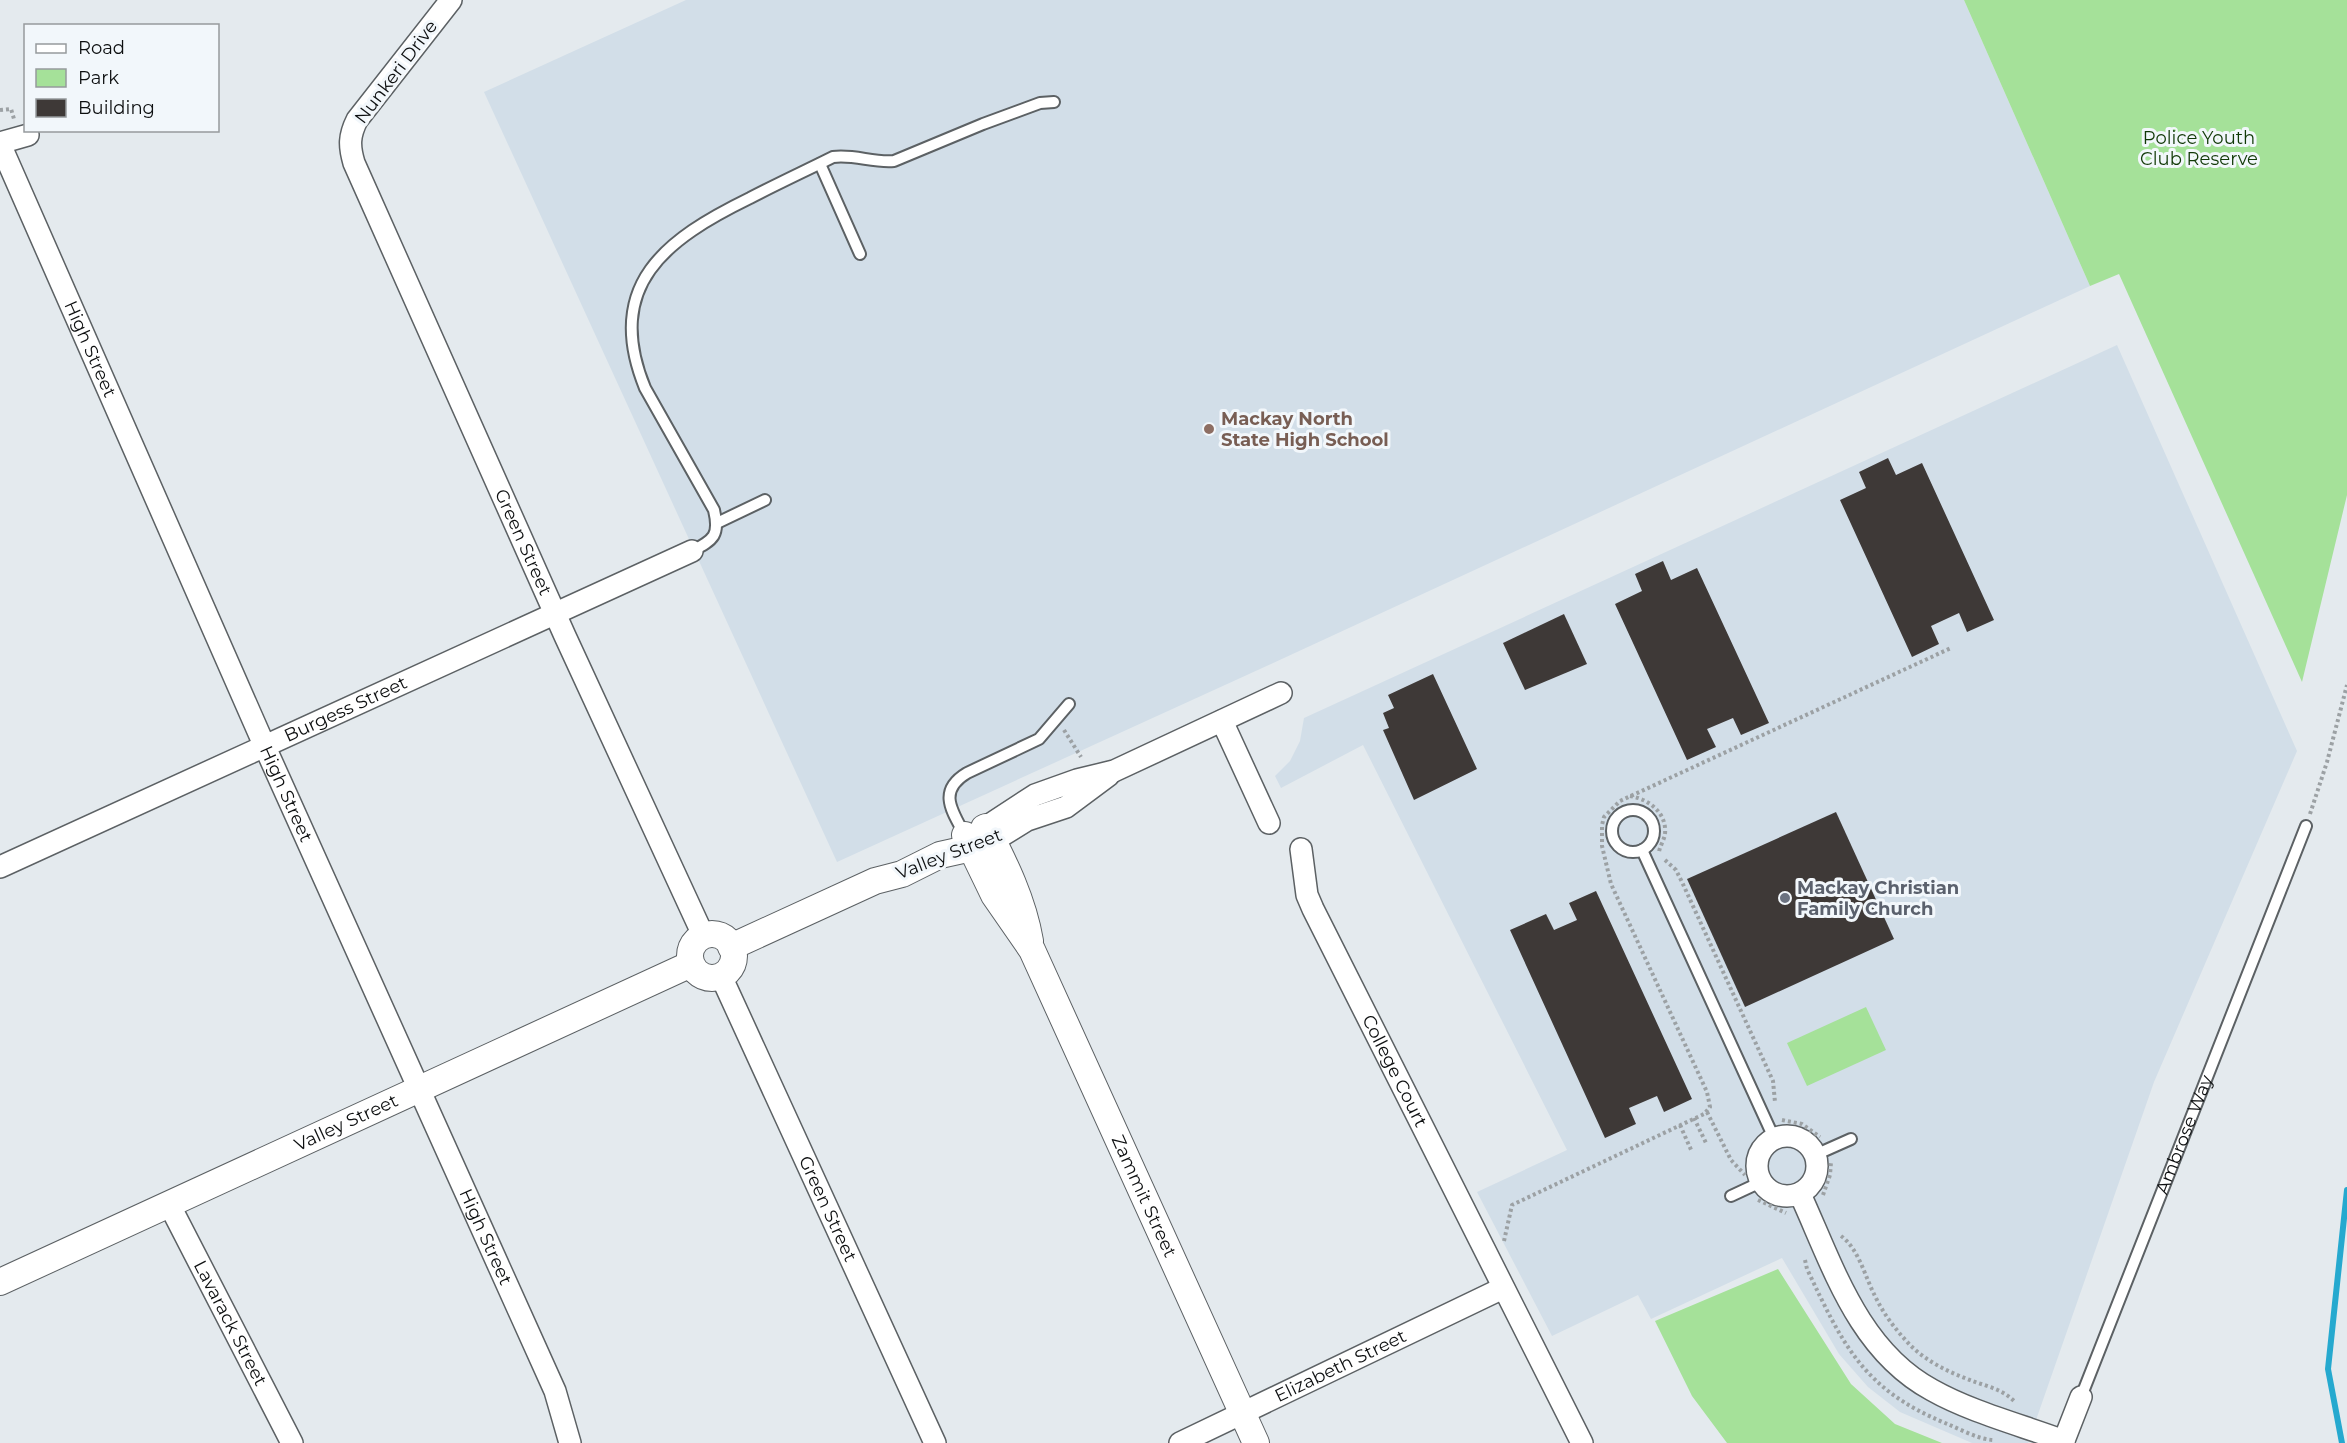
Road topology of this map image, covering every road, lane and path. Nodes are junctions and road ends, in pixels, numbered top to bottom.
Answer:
1 (452, 0) edge
2 (1054, 102) dead end
3 (0, 110) edge
4 (12, 111) dead end
5 (28, 135) dead end
6 (0, 144) edge
7 (349, 148) joint
8 (820, 164) junction
9 (860, 254) dead end
10 (765, 501) dead end
11 (717, 523) junction
12 (692, 551) joint
13 (555, 613) junction
14 (2347, 685) edge
15 (1281, 693) dead end
16 (1069, 704) dead end
17 (1055, 721) junction
18 (1222, 721) junction
19 (265, 747) junction
20 (1082, 757) dead end
21 (1629, 796) dead end
22 (1269, 823) dead end
23 (2306, 826) joint
24 (979, 838) junction
25 (1301, 849) dead end
26 (1642, 850) dead end
27 (0, 867) edge
28 (703, 936) junction
29 (732, 947) junction
30 (692, 964) junction
31 (721, 976) junction
32 (420, 1089) junction
33 (1775, 1108) dead end
34 (1778, 1116) dead end
35 (1694, 1118) dead end
36 (1680, 1125) dead end
37 (1774, 1138) junction
38 (1851, 1139) dead end
39 (1707, 1145) dead end
40 (1692, 1152) dead end
41 (1822, 1152) junction
42 (1761, 1182) junction
43 (1800, 1194) junction
44 (1731, 1196) dead end
45 (1822, 1201) dead end
46 (169, 1204) junction
47 (1837, 1233) dead end
48 (0, 1282) edge
49 (1503, 1288) junction
50 (2081, 1397) joint
51 (2021, 1408) dead end
52 (1243, 1414) junction
53 (2063, 1442) edge
54 (292, 1443) edge
55 (570, 1443) edge
56 (935, 1443) edge
57 (1180, 1443) edge
58 (1256, 1443) edge
59 (1582, 1443) edge

1 - 7 street, Nunkeri Drive
2 - 8 lane
3 - 4 path
5 - 6 street
6 - 19 street, High Street
7 - 13 street, Green Street
8 - 9 lane
8 - 11 lane
10 - 11 lane
11 - 12 lane
12 - 13 street, Burgess Street
13 - 19 street, Burgess Street
13 - 28 street, Green Street
14 - 23 path
15 - 18 street, Valley Street
16 - 17 lane
17 - 20 path
17 - 24 lane
18 - 22 street
18 - 24 street, Valley Street
19 - 27 street, Burgess Street
19 - 32 street, High Street
21 - 33 path
23 - 50 lane, Ambrose Way
24 - 29 street, Valley Street
24 - 52 street, Zammit Street
25 - 49 street, College Court
26 - 37 lane
28 - 29 street
28 - 30 street
29 - 31 street
30 - 31 street
30 - 32 street, Valley Street
31 - 56 street, Green Street
32 - 46 street, Valley Street
32 - 55 street, High Street
34 - 41 path
35 - 39 path
36 - 40 path
37 - 41 street
37 - 42 street
38 - 41 lane
41 - 43 street
41 - 45 path
42 - 43 street
42 - 44 lane
43 - 53 street
46 - 48 street, Valley Street
46 - 54 street, Lavarack Street
47 - 51 path
49 - 52 street, Elizabeth Street
49 - 59 street, College Court
50 - 53 street, Ambrose Way
52 - 57 street, Elizabeth Street
52 - 58 street, Zammit Street

